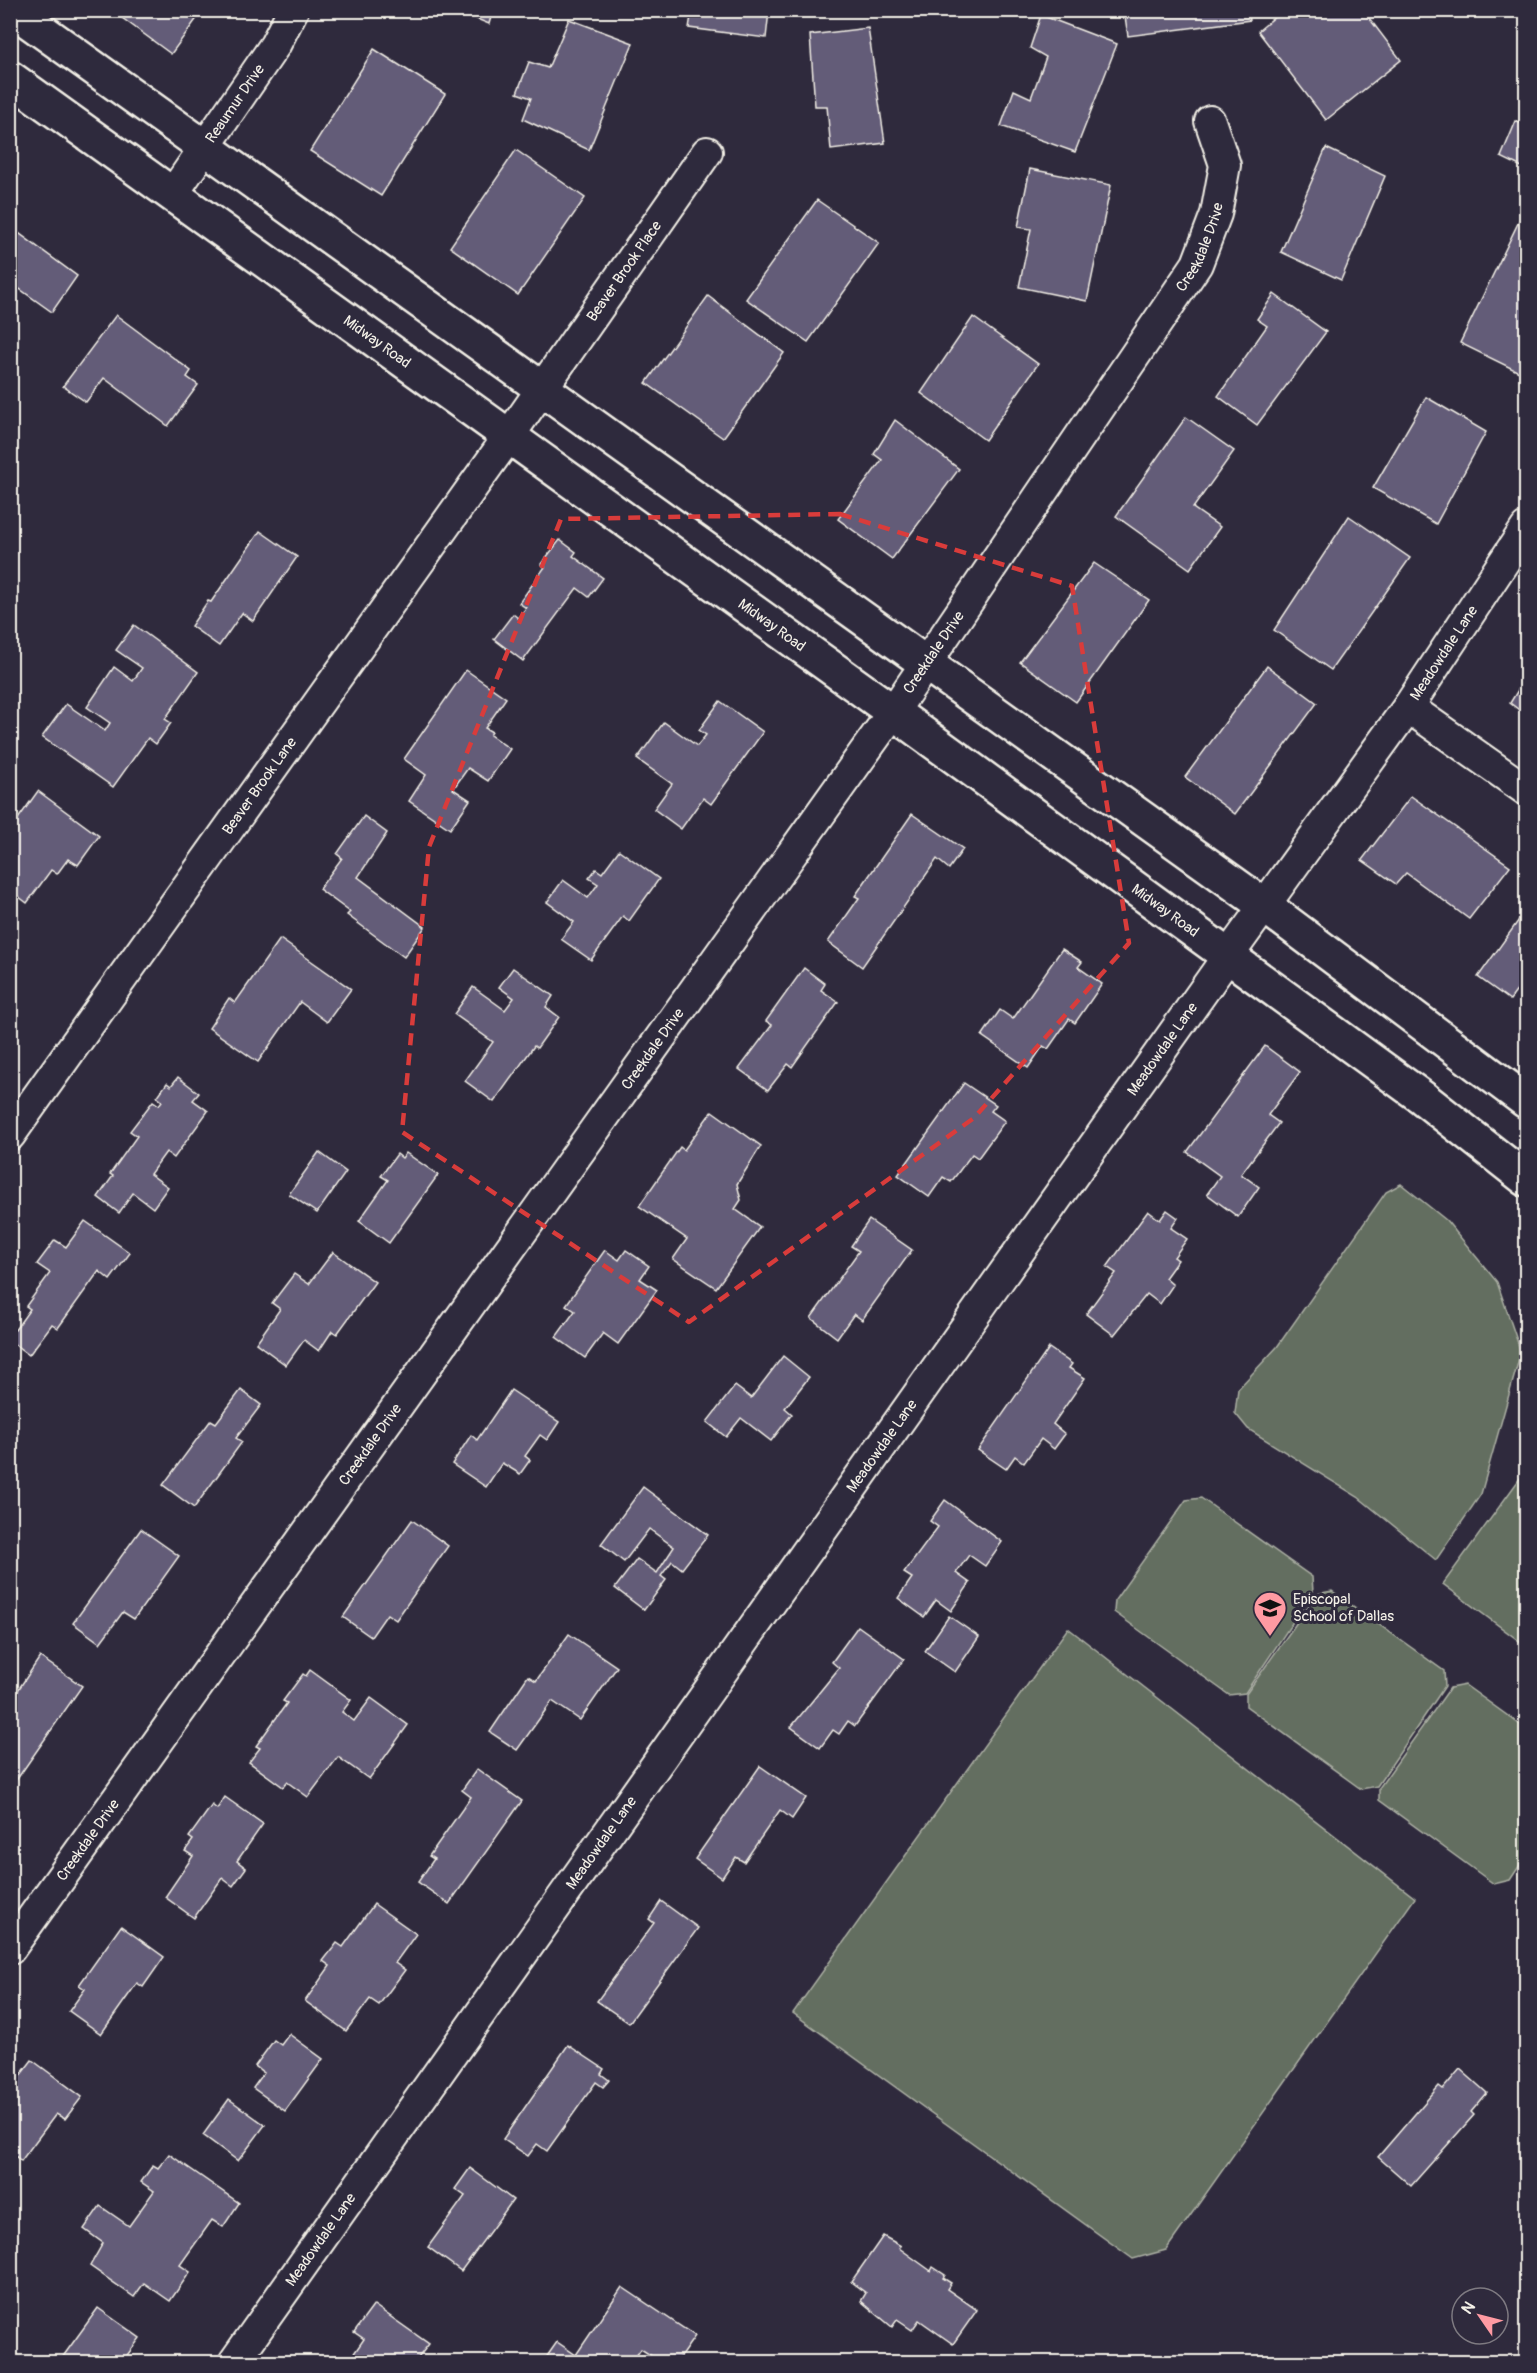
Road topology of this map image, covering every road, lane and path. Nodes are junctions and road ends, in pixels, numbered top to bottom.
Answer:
1 (13, 10) edge
2 (293, 10) edge
3 (10, 78) edge
4 (1210, 121) dead end
5 (206, 148) junction
6 (707, 152) dead end
7 (172, 195) junction
8 (541, 388) junction
9 (509, 436) junction
10 (1527, 528) edge
11 (926, 665) junction
12 (1408, 707) junction
13 (893, 712) junction
14 (1527, 790) edge
15 (1265, 906) junction
16 (1228, 956) junction
17 (1527, 1101) edge
18 (10, 1135) edge
19 (1527, 1179) edge
20 (10, 1949) edge
21 (234, 2362) edge

1 - 5 main road
2 - 5 street, Reaumur Drive
3 - 7 main road, Midway Road
4 - 11 street, Creekdale Drive
5 - 7 street, Reaumur Drive
5 - 8 main road
6 - 8 street, Beaver Brook Place
7 - 9 main road, Midway Road
8 - 9 street, Beaver Brook Place
8 - 11 main road
9 - 13 main road, Midway Road
9 - 18 street, Beaver Brook Lane
10 - 12 street, Meadowdale Lane
11 - 13 street, Creekdale Drive
11 - 15 main road
12 - 14 street
12 - 15 street, Meadowdale Lane
13 - 16 main road, Midway Road
13 - 20 street, Creekdale Drive
15 - 16 street, Meadowdale Lane
15 - 17 main road
16 - 19 main road, Midway Road
16 - 21 street, Meadowdale Lane

